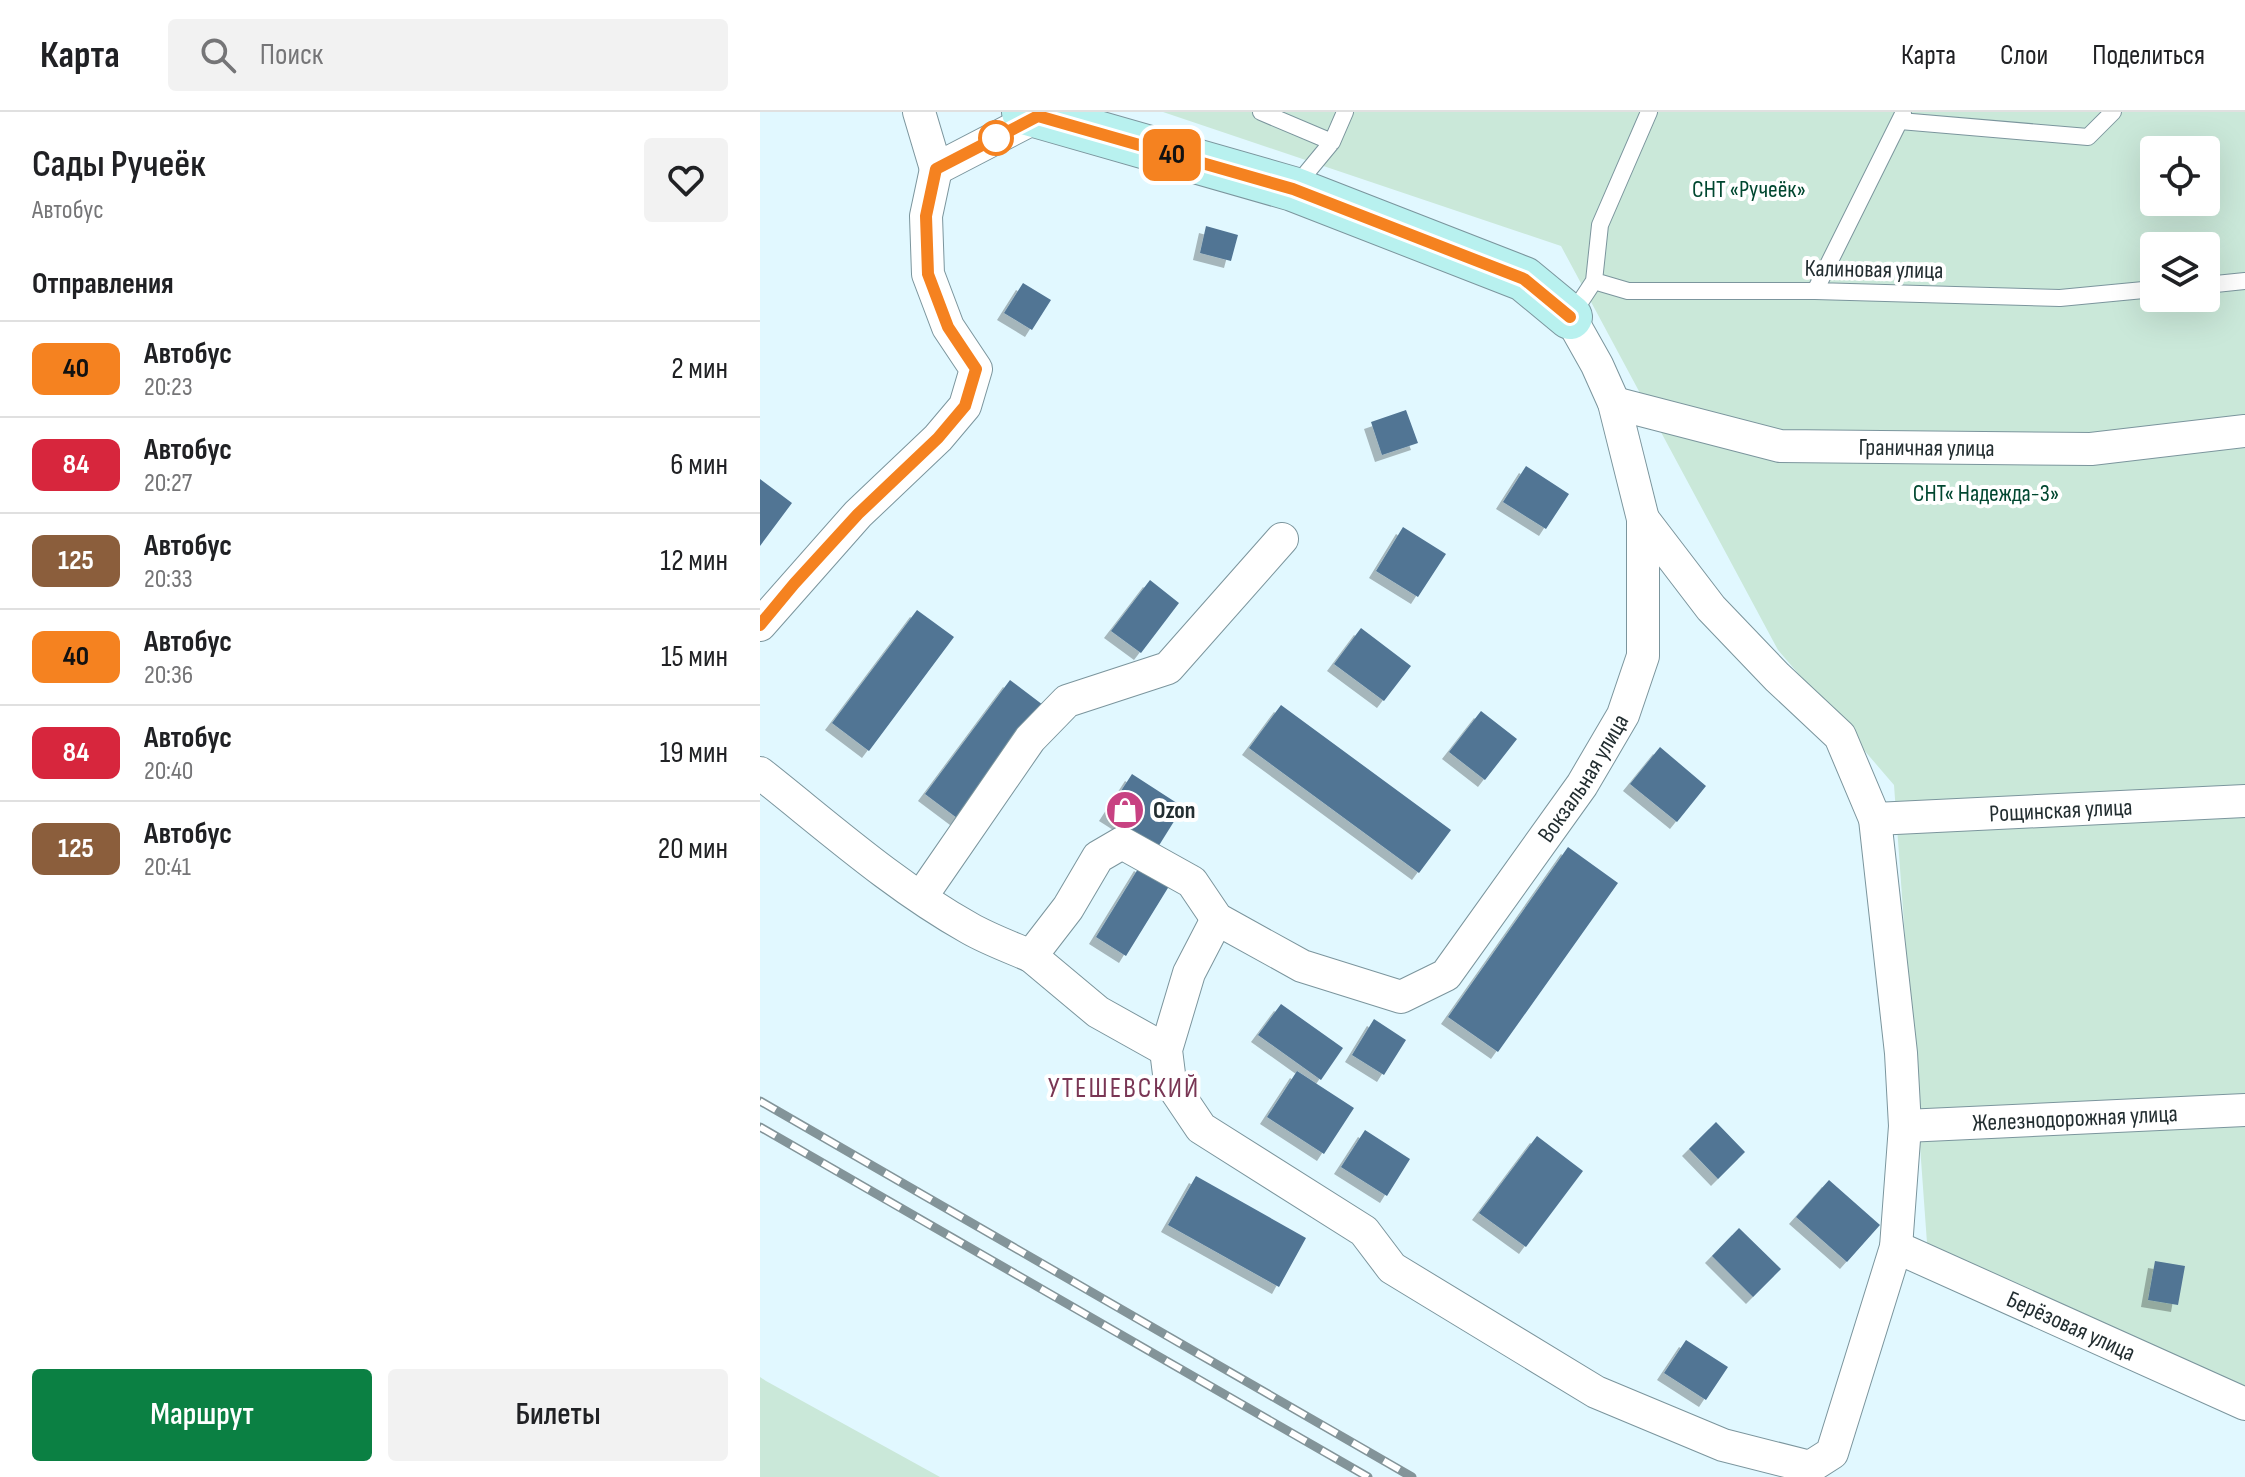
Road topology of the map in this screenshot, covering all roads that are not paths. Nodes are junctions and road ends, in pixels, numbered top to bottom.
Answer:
1 (919, 112) edge
2 (1261, 112) edge
3 (1345, 112) edge
4 (1649, 112) edge
5 (2113, 112) edge
6 (1031, 114) edge
7 (1902, 116) edge
8 (1332, 142) junction
9 (936, 169) junction
10 (1293, 189) junction
11 (1594, 281) junction
12 (2245, 281) edge
13 (2220, 284) edge
14 (2140, 290) edge
15 (1815, 291) junction
16 (1570, 317) junction
17 (1614, 403) junction
18 (2245, 431) edge
19 (1643, 519) junction
20 (1282, 539) dead end
21 (760, 625) edge
22 (760, 773) edge
23 (2245, 801) edge
24 (1875, 819) junction
25 (921, 897) junction
26 (1217, 919) junction
27 (1031, 956) junction
28 (1166, 1050) junction
29 (2245, 1110) edge
30 (1905, 1126) junction
31 (1896, 1247) junction
32 (2245, 1404) edge

1 - 9 street
2 - 8 lane
3 - 8 lane
4 - 11 lane
5 - 7 lane
6 - 9 street
6 - 10 street
7 - 15 lane
8 - 10 lane
9 - 21 street
10 - 16 street
11 - 15 lane, Калиновая улица
11 - 16 lane
12 - 13 lane
14 - 15 lane, Калиновая улица
16 - 17 street, Вокзальная улица
17 - 18 street, Граничная улица
17 - 19 street, Вокзальная улица
19 - 24 street
19 - 26 street, Вокзальная улица
20 - 25 street
22 - 25 street
23 - 24 street, Рощинская улица
24 - 30 street
25 - 27 street
26 - 27 street
26 - 28 street
27 - 28 street
28 - 31 street
29 - 30 street, Железнодорожная улица
30 - 31 street
31 - 32 street, Берёзовая улица

